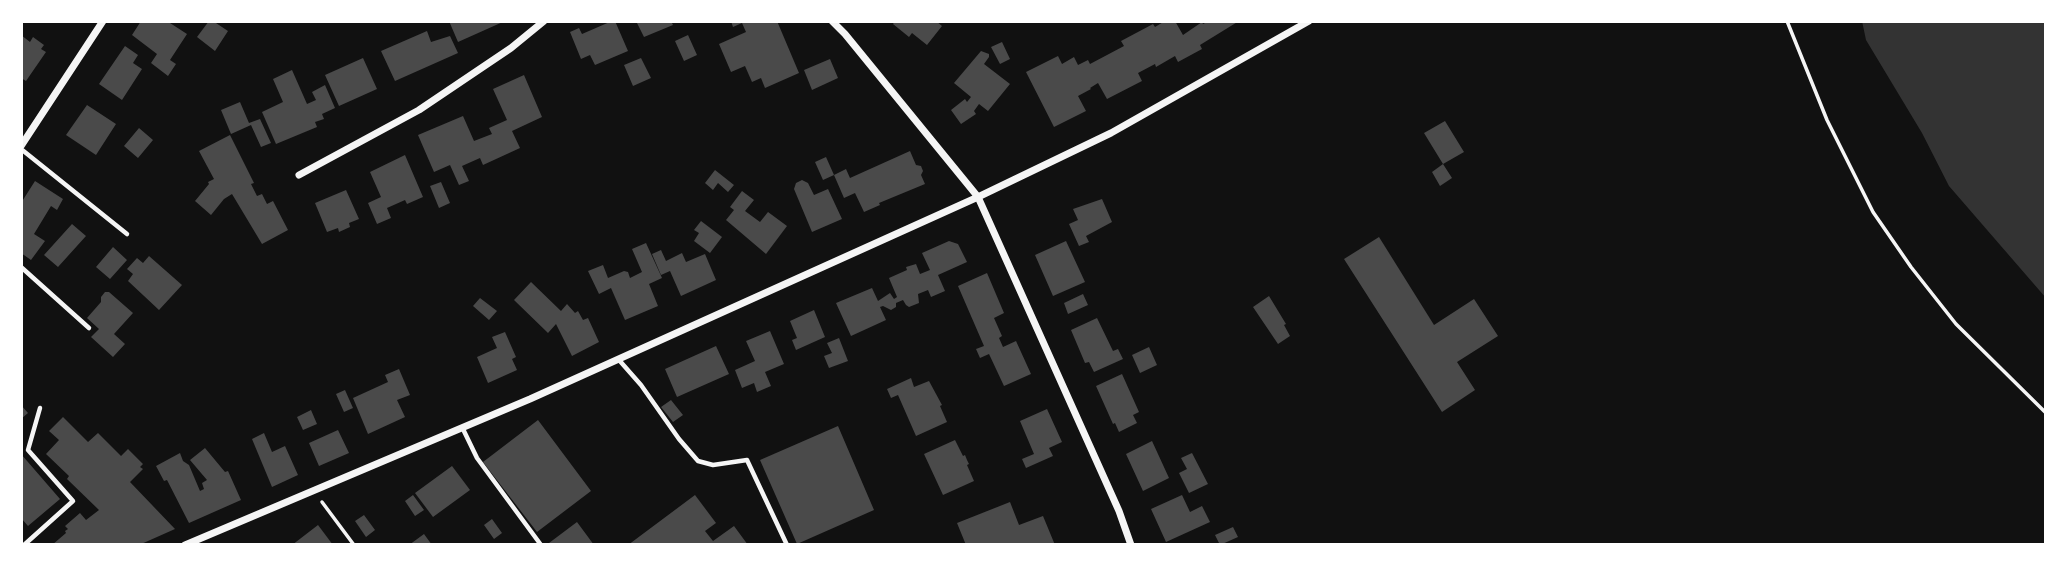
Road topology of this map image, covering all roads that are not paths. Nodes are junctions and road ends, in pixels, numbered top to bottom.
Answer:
1 (103, 21) edge
2 (544, 21) edge
3 (832, 21) edge
4 (1308, 21) edge
5 (21, 147) edge
6 (299, 175) dead end
7 (978, 197) junction
8 (127, 234) dead end
9 (21, 267) edge
10 (89, 328) dead end
11 (618, 359) junction
12 (40, 408) dead end
13 (461, 427) junction
14 (24, 545) edge
15 (185, 545) edge
16 (541, 545) edge
17 (786, 545) edge
18 (1131, 545) edge

1 - 5 street
2 - 6 street
3 - 7 street
4 - 7 street
5 - 8 lane
7 - 11 street
7 - 18 street
9 - 10 lane
11 - 13 street
11 - 17 lane
12 - 14 lane
13 - 15 street
13 - 16 lane

